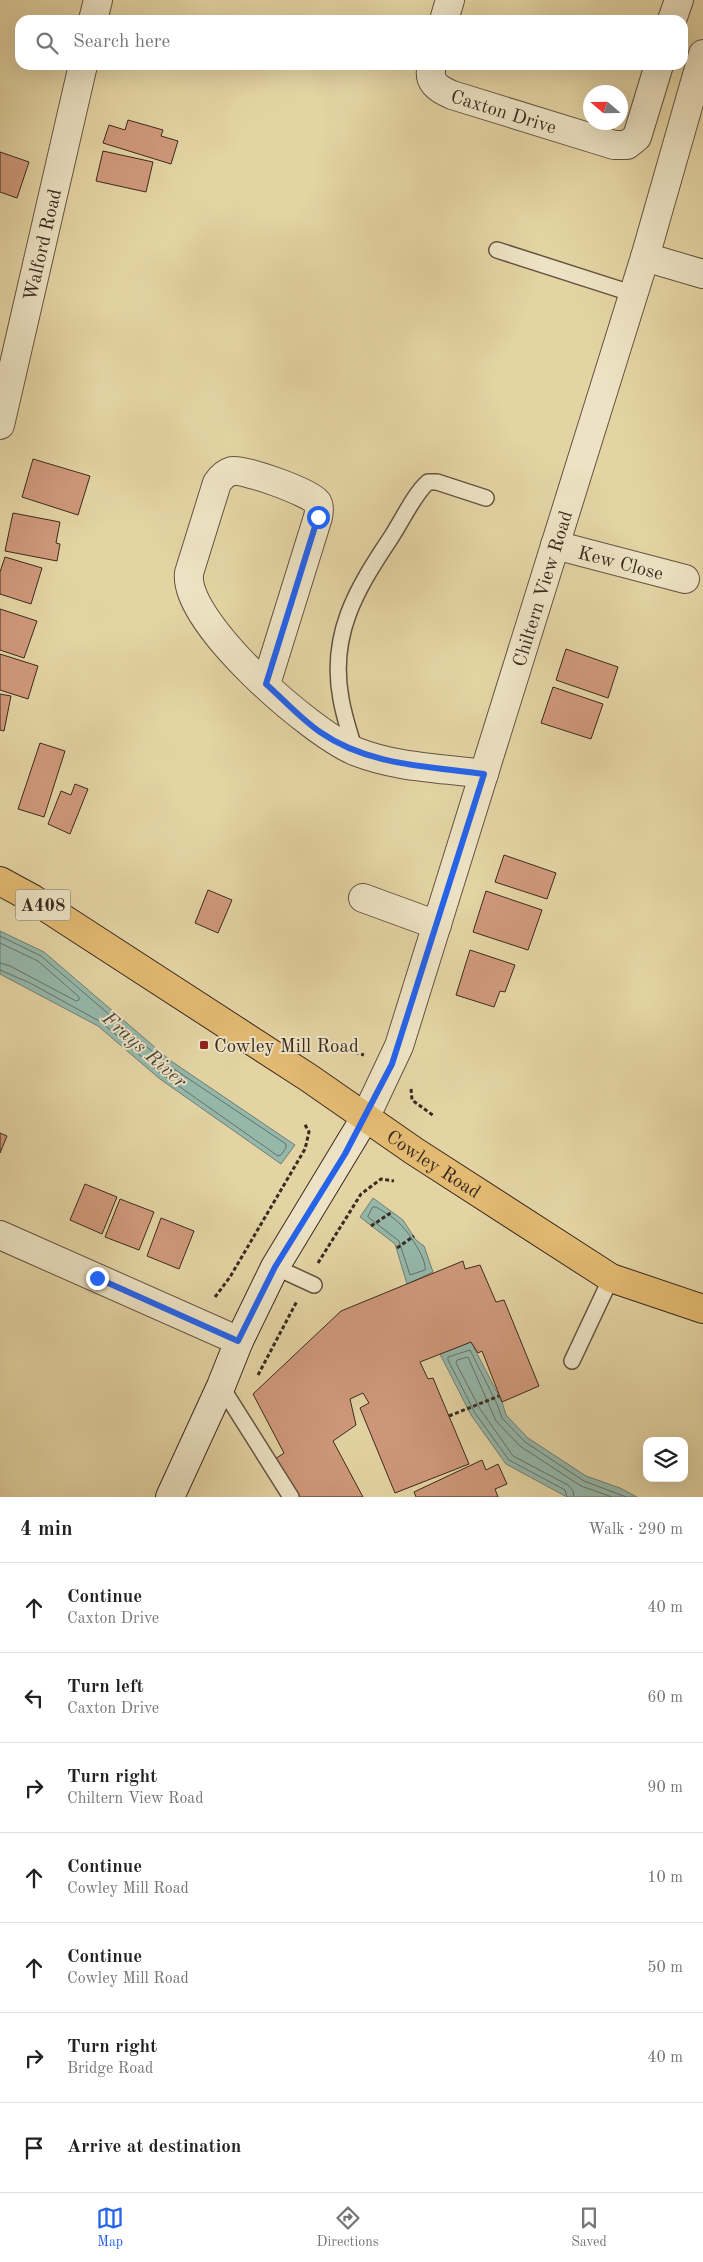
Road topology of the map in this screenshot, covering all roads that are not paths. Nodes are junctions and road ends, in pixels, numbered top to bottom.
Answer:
1 (98, 0) edge
2 (450, 0) edge
3 (679, 0) edge
4 (94, 15) edge
5 (446, 15) edge
6 (674, 15) edge
7 (703, 54) edge
8 (82, 70) edge
9 (431, 70) edge
10 (657, 70) edge
11 (497, 250) dead end
12 (645, 257) junction
13 (703, 274) edge
14 (634, 294) junction
15 (0, 426) edge
16 (486, 498) dead end
17 (555, 544) junction
18 (685, 579) dead end
19 (266, 684) junction
20 (355, 751) junction
21 (484, 774) junction
22 (0, 881) edge
23 (363, 898) dead end
24 (437, 924) junction
25 (365, 1118) junction
26 (0, 1235) edge
27 (275, 1267) junction
28 (611, 1278) junction
29 (314, 1285) dead end
30 (703, 1309) edge
31 (238, 1341) junction
32 (572, 1361) dead end
33 (221, 1386) junction
34 (170, 1497) edge
35 (291, 1497) edge

1 - 4 street
2 - 5 street
3 - 6 street
7 - 12 street, Chiltern View Road
8 - 15 street, Walford Road
9 - 10 street, Caxton Drive
11 - 14 lane
12 - 13 street
12 - 14 street, Chiltern View Road
14 - 17 street, Chiltern View Road
16 - 20 lane
17 - 18 street, Kew Close
17 - 21 street, Chiltern View Road
19 - 19 street
19 - 20 street
20 - 21 street
21 - 24 street, Chiltern View Road
22 - 25 main road, Cowley Road / A408
23 - 24 street
24 - 25 street, Chiltern View Road
25 - 27 street
25 - 28 main road, Cowley Road / A408
26 - 31 street
27 - 29 lane
27 - 31 street
28 - 30 main road, Cowley Road / A408
28 - 32 lane
31 - 33 street
33 - 34 street
33 - 35 lane

